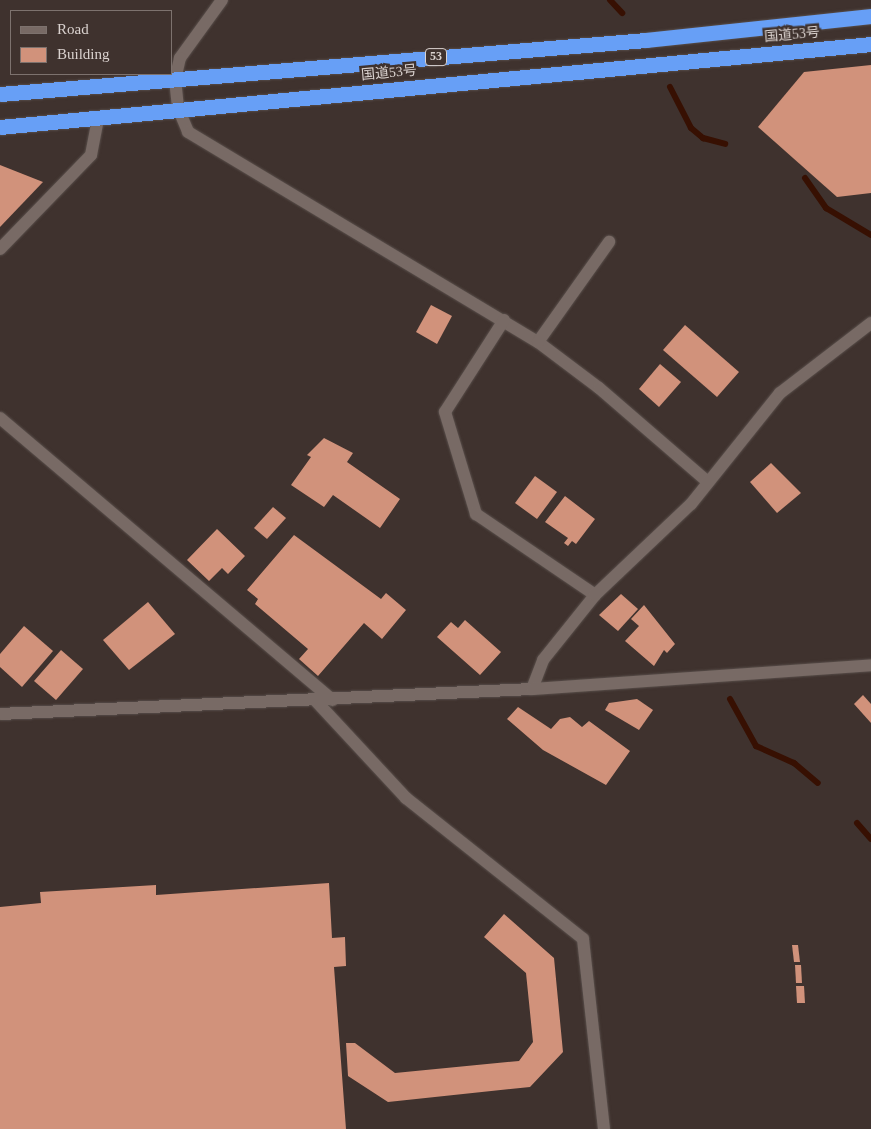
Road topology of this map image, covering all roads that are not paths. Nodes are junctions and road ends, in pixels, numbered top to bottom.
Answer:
1 (222, 0) edge
2 (871, 16) edge
3 (871, 44) edge
4 (174, 79) junction
5 (0, 94) edge
6 (178, 108) junction
7 (98, 118) junction
8 (0, 127) edge
9 (609, 242) dead end
10 (0, 249) edge
11 (504, 320) junction
12 (871, 323) edge
13 (538, 342) junction
14 (0, 418) edge
15 (708, 482) junction
16 (595, 595) junction
17 (871, 665) edge
18 (532, 689) junction
19 (315, 700) junction
20 (332, 700) junction
21 (0, 714) edge
22 (604, 1129) edge

1 - 4 street
2 - 4 highway, 国道53号 / 53
3 - 6 highway, 国道53号 / 53
4 - 5 highway, 国道53号 / 53
4 - 6 street
6 - 7 highway, 国道53号 / 53
6 - 11 street
7 - 8 highway, 国道53号 / 53
7 - 10 street
9 - 13 street
11 - 13 street
11 - 16 street
12 - 15 street
13 - 15 street
14 - 20 street
15 - 16 street
16 - 18 street
17 - 18 street
18 - 20 street
19 - 20 street
19 - 21 street
19 - 22 street

